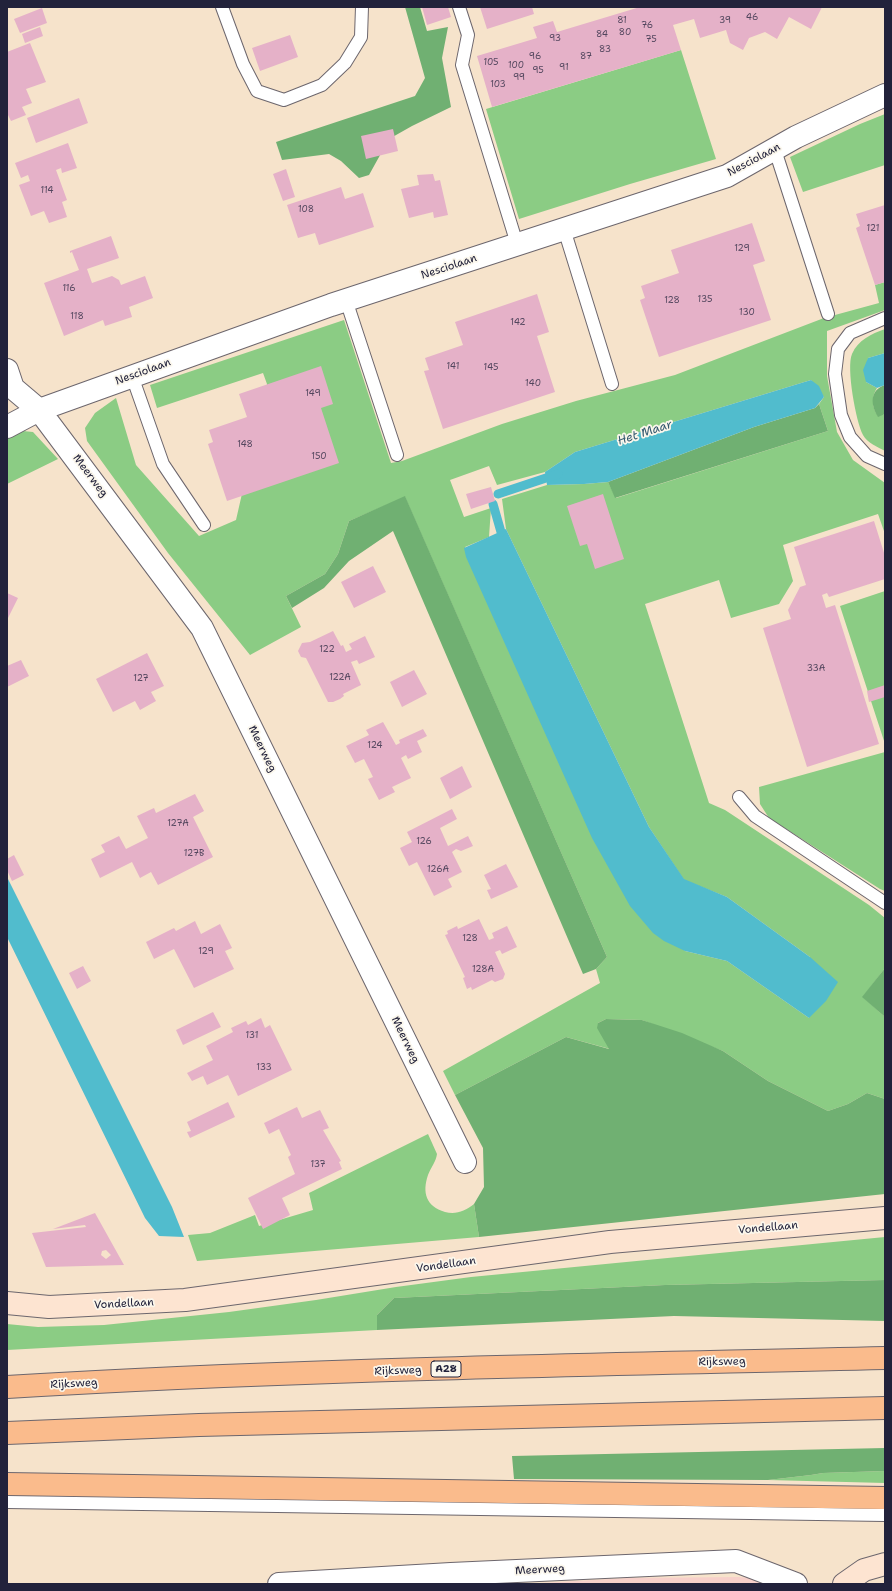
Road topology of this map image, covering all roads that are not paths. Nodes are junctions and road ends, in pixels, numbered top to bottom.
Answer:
1 (222, 7) edge
2 (362, 7) edge
3 (459, 7) edge
4 (885, 95) edge
5 (775, 150) junction
6 (564, 229) junction
7 (517, 244) junction
8 (346, 300) junction
9 (828, 314) dead end
10 (885, 318) edge
11 (7, 370) edge
12 (132, 376) junction
13 (612, 384) dead end
14 (39, 410) junction
15 (7, 427) edge
16 (397, 454) dead end
17 (885, 464) edge
18 (204, 525) dead end
19 (739, 797) dead end
20 (885, 903) edge
21 (465, 1162) dead end
22 (885, 1218) edge
23 (7, 1303) edge
24 (885, 1358) edge
25 (7, 1387) edge
26 (885, 1408) edge
27 (7, 1433) edge
28 (7, 1484) edge
29 (885, 1498) edge
30 (7, 1502) edge
31 (885, 1515) edge
32 (885, 1564) edge
33 (450, 1579) edge
34 (782, 1582) edge
35 (279, 1584) edge
36 (844, 1584) edge

1 - 2 lane
3 - 7 lane
4 - 5 street, Nesciolaan
5 - 6 street, Nesciolaan
5 - 9 lane
6 - 7 street, Nesciolaan
6 - 13 lane
7 - 8 street, Nesciolaan
8 - 12 street, Nesciolaan
8 - 16 lane
10 - 17 lane
11 - 14 street, Meerweg
12 - 14 street, Nesciolaan
12 - 18 lane
14 - 15 street, Nesciolaan
14 - 21 street, Meerweg
19 - 20 lane
22 - 23 main road, Vondellaan
24 - 25 highway, Rijksweg / A28
26 - 27 highway
28 - 29 highway
30 - 31 lane
32 - 36 main road
33 - 34 street, Meerweg
33 - 35 street, Meerweg

